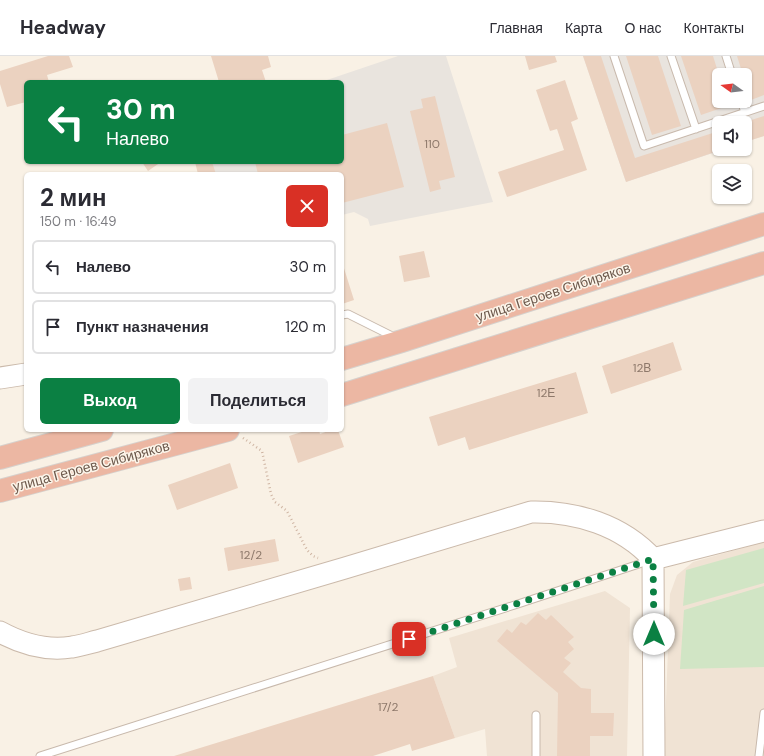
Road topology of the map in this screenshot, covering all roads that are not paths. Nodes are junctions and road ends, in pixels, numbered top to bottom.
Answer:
1 (614, 56) edge
2 (671, 56) edge
3 (726, 56) edge
4 (730, 68) edge
5 (764, 106) edge
6 (744, 108) edge
7 (745, 112) junction
8 (696, 129) junction
9 (764, 224) edge
10 (764, 263) edge
11 (344, 315) edge
12 (402, 341) junction
13 (344, 358) edge
14 (24, 374) edge
15 (0, 378) edge
16 (344, 394) edge
17 (95, 432) edge
18 (233, 432) edge
19 (0, 458) edge
20 (0, 491) edge
21 (764, 530) edge
22 (653, 559) junction
23 (0, 632) edge
24 (764, 713) edge
25 (536, 716) dead end
26 (40, 756) edge
27 (536, 756) edge
28 (652, 756) edge
29 (759, 756) edge

1 - 8 lane
2 - 8 lane
3 - 4 lane
5 - 7 lane
6 - 7 lane
7 - 8 lane
9 - 12 highway, улица Героев Сибиряков
10 - 16 highway
11 - 12 lane
12 - 13 highway, улица Героев Сибиряков
14 - 15 street
17 - 19 highway
18 - 20 highway, улица Героев Сибиряков
21 - 22 street
22 - 23 street
22 - 26 lane
22 - 28 street
24 - 29 lane
25 - 27 lane

